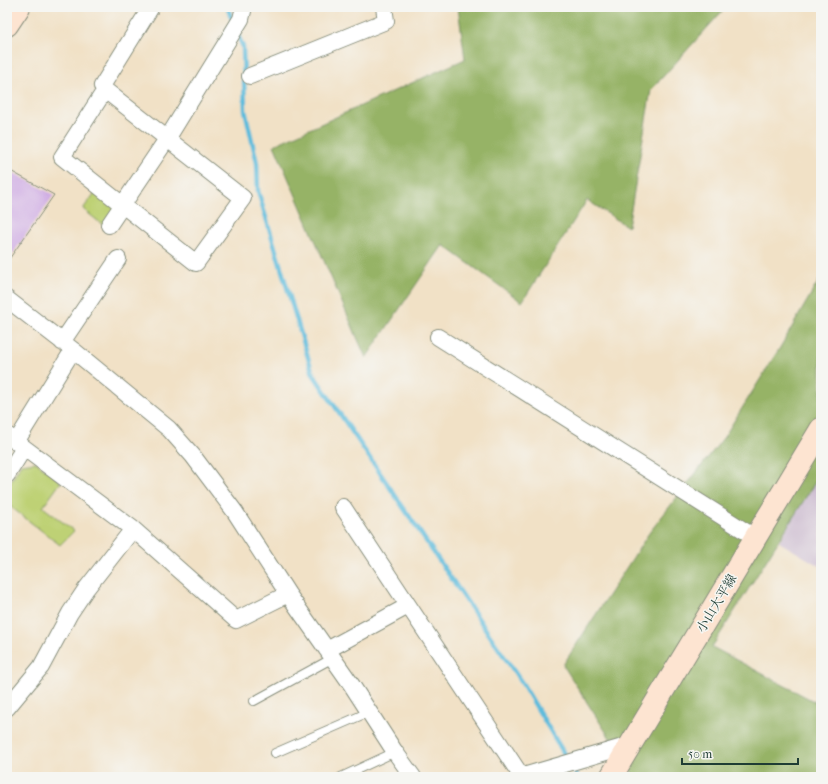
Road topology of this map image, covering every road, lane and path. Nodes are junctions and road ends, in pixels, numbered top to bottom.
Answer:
1 (19, 7) edge
2 (151, 7) edge
3 (244, 7) edge
4 (384, 7) edge
5 (7, 25) edge
6 (250, 76) dead end
7 (105, 90) junction
8 (167, 139) junction
9 (122, 206) junction
10 (109, 225) dead end
11 (118, 259) dead end
12 (7, 299) edge
13 (438, 338) dead end
14 (67, 346) junction
15 (821, 429) edge
16 (15, 441) edge
17 (7, 475) edge
18 (343, 507) dead end
19 (133, 529) junction
20 (756, 538) junction
21 (288, 594) junction
22 (408, 606) junction
23 (330, 654) junction
24 (254, 701) dead end
25 (7, 708) edge
26 (369, 712) junction
27 (630, 745) junction
28 (395, 752) junction
29 (275, 753) dead end
30 (341, 777) edge
31 (413, 777) edge
32 (521, 777) edge
33 (611, 777) edge

1 - 5 main road
2 - 7 street
3 - 8 street
4 - 6 street
7 - 8 street
7 - 9 street
8 - 9 street
8 - 9 street
9 - 10 street
11 - 14 street
12 - 14 street
13 - 20 street
14 - 16 street
14 - 21 street
15 - 20 main road, 小山大平線
16 - 17 street
16 - 19 street
18 - 22 street
19 - 21 street
19 - 25 street
20 - 27 main road, 小山大平線
21 - 23 street
22 - 23 street
22 - 32 street
23 - 24 lane
23 - 26 street
26 - 28 street
26 - 29 lane
27 - 32 street
27 - 33 main road, 小山大平線
28 - 30 lane
28 - 31 street

